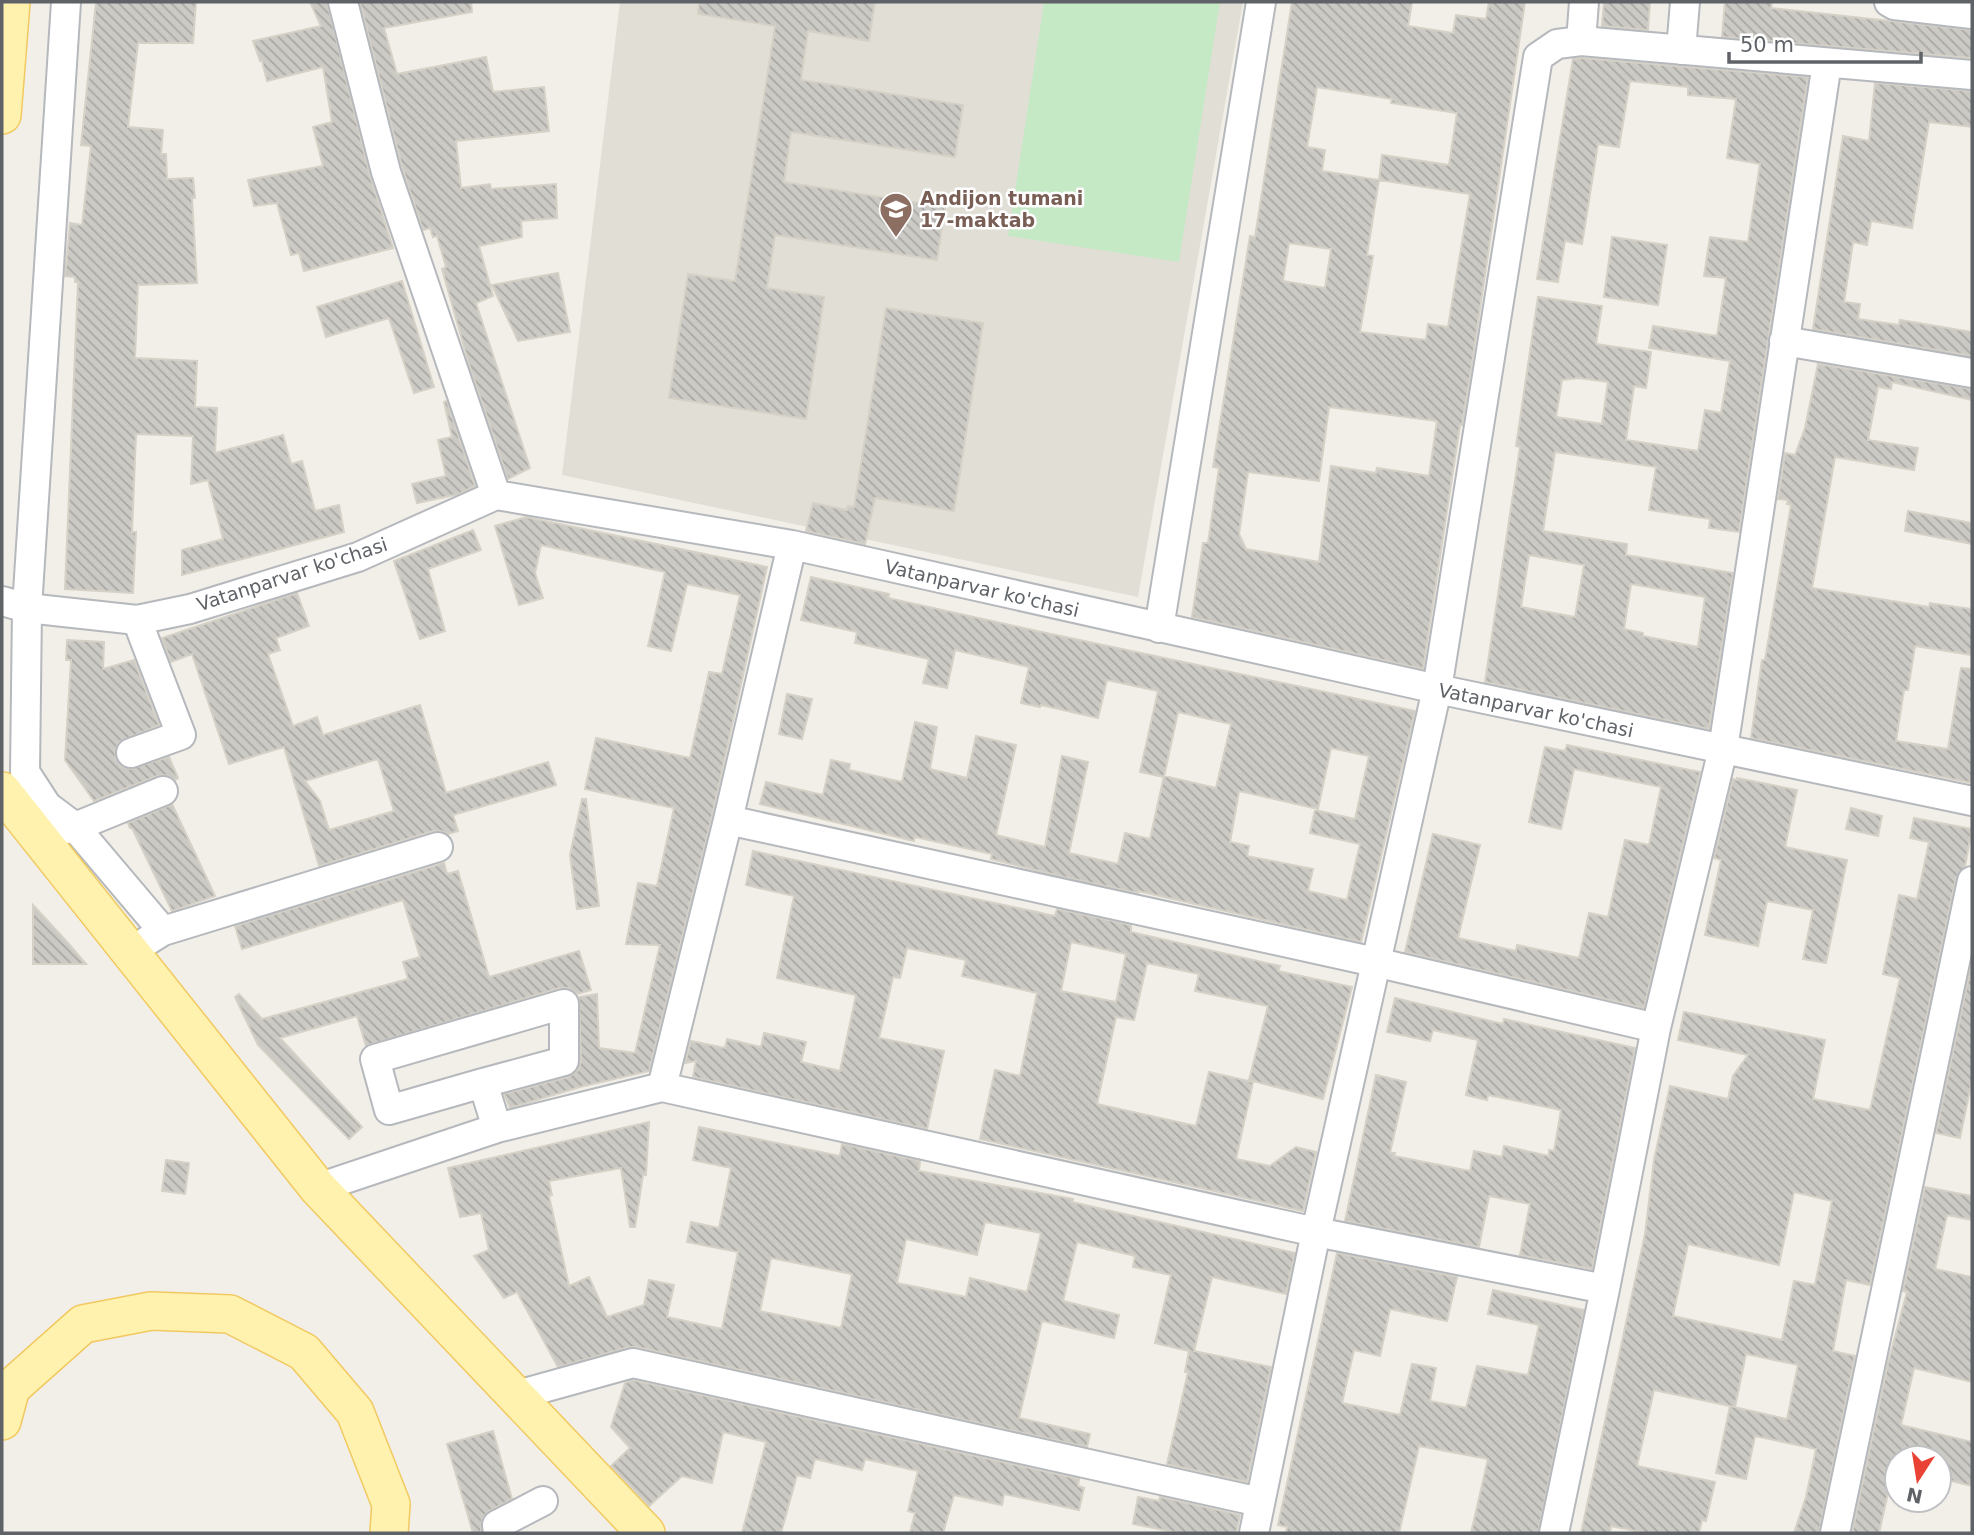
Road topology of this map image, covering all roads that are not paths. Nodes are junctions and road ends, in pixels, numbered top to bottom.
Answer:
1 (11, 2) edge
2 (66, 2) edge
3 (343, 2) edge
4 (1261, 2) edge
5 (1584, 2) edge
6 (1685, 2) edge
7 (1889, 2) edge
8 (1972, 14) edge
9 (1581, 41) junction
10 (1682, 50) junction
11 (1827, 63) junction
12 (1972, 75) edge
13 (2, 115) edge
14 (1784, 341) junction
15 (1972, 373) edge
16 (496, 495) junction
17 (792, 545) junction
18 (14, 605) edge
19 (137, 620) junction
20 (1159, 628) junction
21 (1437, 689) junction
22 (1723, 749) junction
23 (131, 753) dead end
24 (2, 791) edge
25 (163, 791) dead end
26 (1972, 802) edge
27 (728, 820) junction
28 (75, 827) junction
29 (37, 835) junction
30 (438, 847) dead end
31 (1972, 881) edge
32 (163, 931) junction
33 (130, 953) junction
34 (1375, 962) junction
35 (1656, 1028) junction
36 (483, 1083) junction
37 (662, 1087) junction
38 (497, 1128) junction
39 (318, 1188) junction
40 (1316, 1232) junction
41 (1605, 1289) junction
42 (514, 1396) junction
43 (2, 1422) edge
44 (543, 1501) dead end
45 (1260, 1502) junction
46 (389, 1533) edge
47 (498, 1533) edge
48 (646, 1533) edge
49 (1254, 1533) edge
50 (1554, 1533) edge
51 (1835, 1533) edge

1 - 13 main road
2 - 18 lane
3 - 16 lane
4 - 20 lane
5 - 9 lane
6 - 10 lane
7 - 8 lane
9 - 10 lane
9 - 21 lane
10 - 11 lane
11 - 12 lane
11 - 14 lane
14 - 15 lane
14 - 22 lane
16 - 17 lane, Vatanparvar ko'chasi
16 - 19 lane, Vatanparvar ko'chasi
17 - 20 lane, Vatanparvar ko'chasi
17 - 27 lane
18 - 19 lane, Vatanparvar ko'chasi
18 - 28 lane
19 - 23 lane
20 - 21 lane, Vatanparvar ko'chasi
21 - 22 lane, Vatanparvar ko'chasi
21 - 34 lane
22 - 26 lane, Vatanparvar ko'chasi
22 - 35 lane
24 - 29 main road
25 - 28 lane
27 - 34 lane
27 - 37 lane
28 - 29 lane
28 - 32 lane
29 - 33 main road
30 - 32 lane
31 - 51 lane
32 - 33 lane
33 - 39 main road
34 - 35 lane
34 - 40 lane
35 - 41 lane
36 - 36 lane
36 - 38 lane
37 - 38 lane
37 - 40 lane
38 - 39 lane
39 - 42 main road
40 - 41 lane
40 - 45 lane
41 - 50 lane
42 - 45 lane
42 - 48 main road
43 - 46 main road
44 - 47 lane
45 - 49 lane

